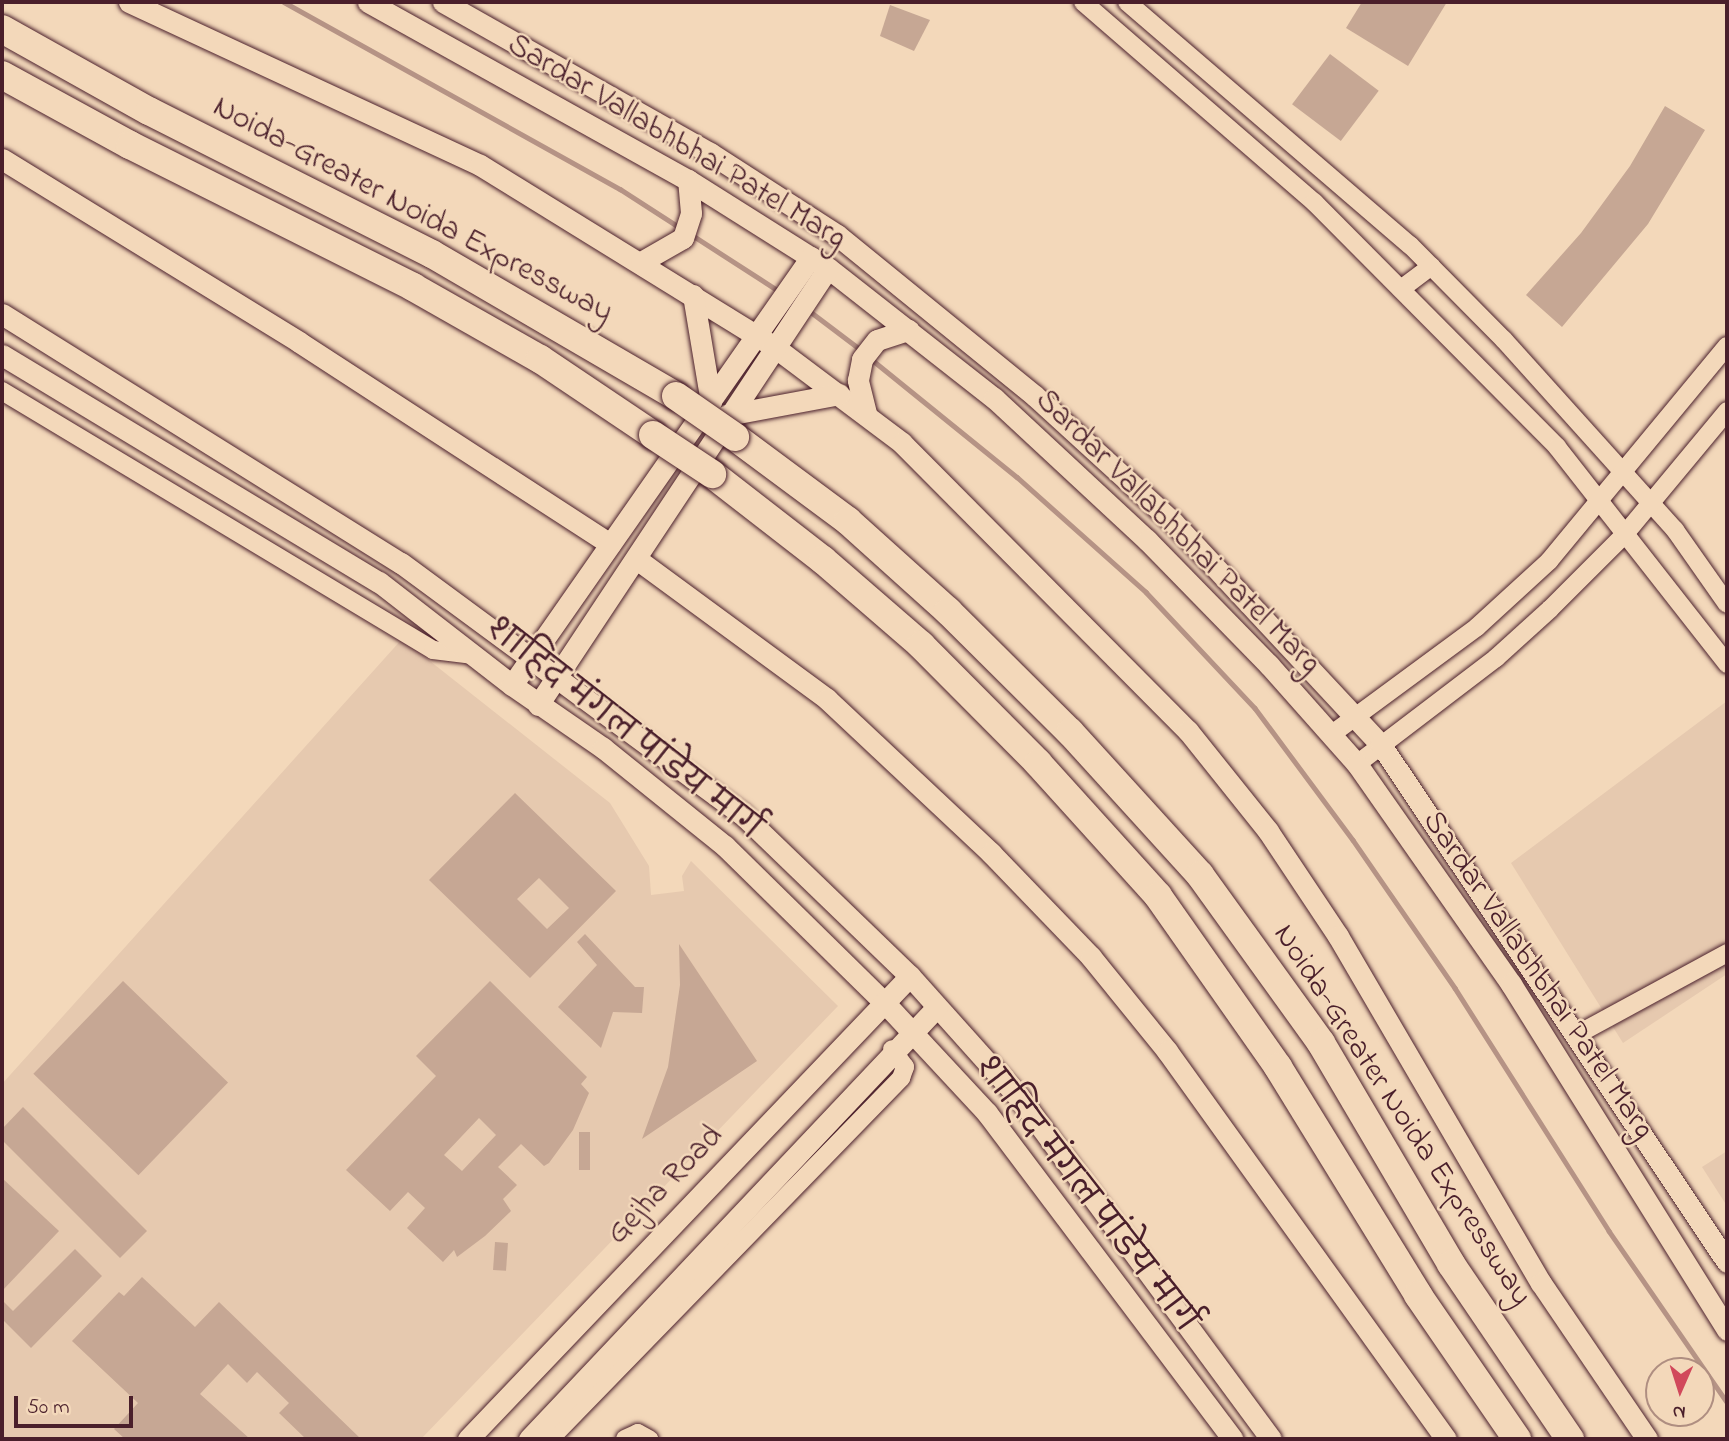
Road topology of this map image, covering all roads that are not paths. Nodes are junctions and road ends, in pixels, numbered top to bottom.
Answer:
1 (129, 2) edge
2 (368, 2) edge
3 (443, 2) edge
4 (1083, 2) edge
5 (1127, 2) edge
6 (2, 29) edge
7 (2, 75) edge
8 (2, 159) edge
9 (688, 180) junction
10 (641, 262) junction
11 (819, 262) junction
12 (1432, 266) junction
13 (1401, 289) junction
14 (693, 295) junction
15 (2, 314) edge
16 (908, 330) junction
17 (764, 341) junction
18 (1727, 346) edge
19 (2, 355) edge
20 (2, 391) edge
21 (839, 394) junction
22 (1727, 411) edge
23 (866, 414) junction
24 (724, 418) junction
25 (1624, 473) junction
26 (1600, 501) junction
27 (1651, 503) junction
28 (1625, 534) junction
29 (610, 544) junction
30 (638, 560) junction
31 (1727, 604) edge
32 (472, 655) junction
33 (532, 657) junction
34 (1727, 664) edge
35 (558, 677) junction
36 (512, 685) junction
37 (538, 705) junction
38 (1355, 716) junction
39 (1332, 734) junction
40 (1381, 745) junction
41 (1357, 764) junction
42 (1727, 953) edge
43 (910, 976) junction
44 (884, 1002) junction
45 (937, 1007) junction
46 (910, 1032) junction
47 (1578, 1034) junction
48 (1727, 1262) edge
49 (672, 1300) junction
50 (1727, 1330) edge
51 (468, 1439) edge
52 (529, 1439) edge
53 (550, 1439) edge
54 (625, 1439) edge
55 (649, 1439) edge
56 (1233, 1439) edge
57 (1271, 1439) edge
58 (1446, 1439) edge
59 (1517, 1439) edge
60 (1570, 1439) edge
61 (1647, 1439) edge

1 - 10 street
2 - 9 street, Sardar Vallabhbhai Patel Marg
3 - 38 street, Sardar Vallabhbhai Patel Marg
4 - 13 street
5 - 12 street
6 - 24 highway, Noida-Greater Noida Expressway, bridge
7 - 59 highway, bridge
8 - 29 street
9 - 10 street
9 - 11 street, Sardar Vallabhbhai Patel Marg
10 - 14 street
11 - 16 street, Sardar Vallabhbhai Patel Marg
11 - 17 street
12 - 13 street
12 - 25 street
13 - 26 street
14 - 17 street
14 - 24 street
15 - 33 street
16 - 23 street
16 - 39 street, Sardar Vallabhbhai Patel Marg
17 - 21 street
17 - 24 street
18 - 25 street
19 - 32 street, शाहिद मंगल पांडेय मार्ग
20 - 32 street
21 - 23 street
21 - 24 street
22 - 27 street
23 - 61 street
24 - 29 street
24 - 30 street
24 - 60 highway, Noida-Greater Noida Expressway
25 - 26 street
25 - 27 street
26 - 28 street
26 - 38 street
27 - 28 street
27 - 31 street
28 - 34 street
28 - 40 street
29 - 33 street
30 - 35 street
30 - 58 street
32 - 36 street, शाहिद मंगल पांडेय मार्ग
33 - 35 street
33 - 36 street
35 - 37 street
35 - 43 street
36 - 37 street, शाहिद मंगल पांडेय मार्ग
37 - 44 street, शाहिद मंगल पांडेय मार्ग
38 - 39 street
38 - 40 street, Sardar Vallabhbhai Patel Marg
39 - 41 street, Sardar Vallabhbhai Patel Marg
40 - 41 street
40 - 47 street, Sardar Vallabhbhai Patel Marg
41 - 50 street, Sardar Vallabhbhai Patel Marg
42 - 47 street
43 - 44 street, Gejha Road
43 - 45 street
44 - 46 street, शाहिद मंगल पांडेय मार्ग
44 - 51 street, Gejha Road
45 - 46 street
45 - 57 street
46 - 49 street
46 - 56 street, शाहिद मंगल पांडेय मार्ग
47 - 48 street, Sardar Vallabhbhai Patel Marg
49 - 52 street
49 - 53 street
54 - 55 street

